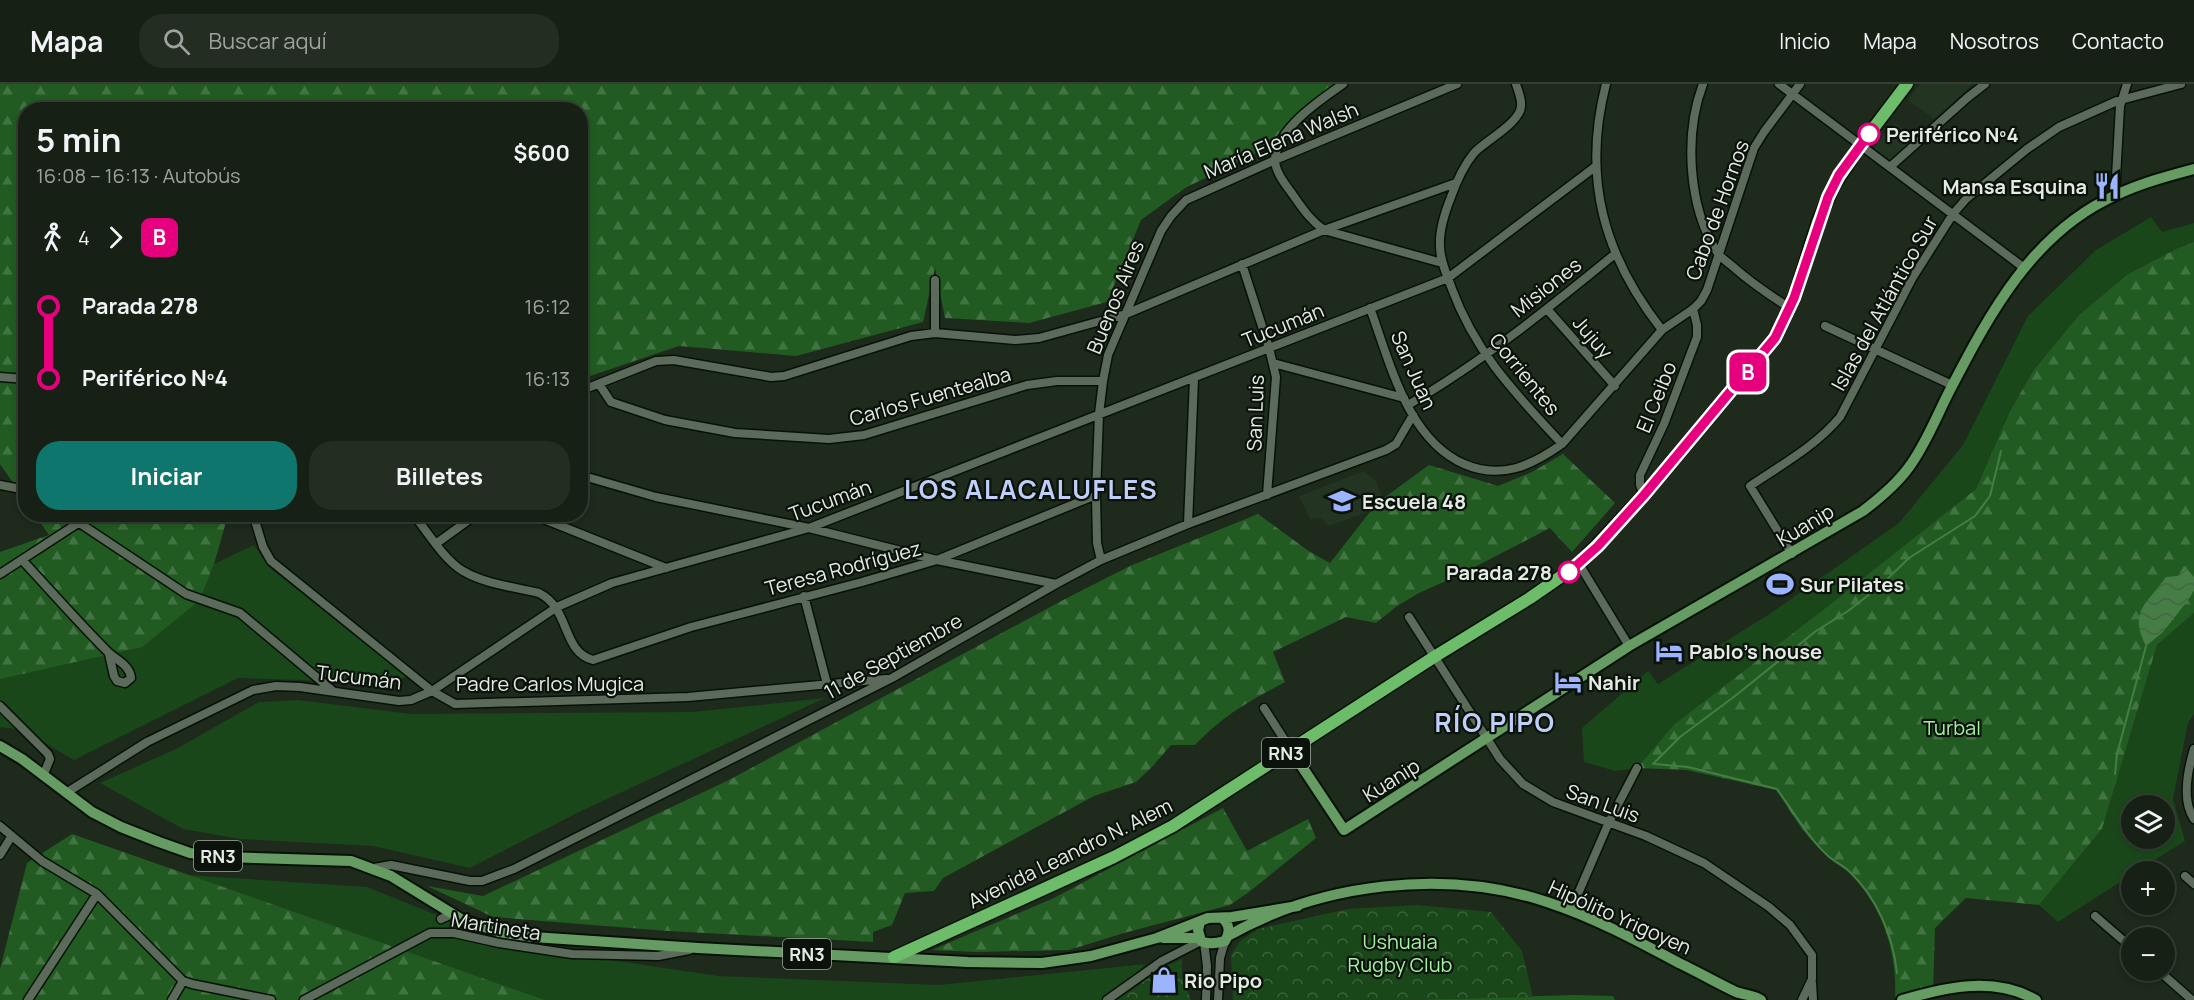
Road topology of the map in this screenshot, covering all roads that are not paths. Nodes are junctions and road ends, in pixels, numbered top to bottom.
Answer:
1 (1343, 84) edge
2 (1457, 84) edge
3 (1516, 84) edge
4 (1606, 84) edge
5 (1703, 84) edge
6 (1779, 84) edge
7 (1800, 84) edge
8 (1907, 84) edge
9 (1985, 84) edge
10 (2127, 84) edge
11 (2181, 84) edge
12 (1792, 94) junction
13 (2121, 100) junction
14 (1860, 146) junction
15 (1275, 160) junction
16 (1595, 167) junction
17 (1890, 167) junction
18 (2194, 169) edge
19 (1456, 183) junction
20 (2115, 195) junction
21 (1186, 200) joint
22 (1953, 214) junction
23 (1324, 230) junction
24 (1615, 254) junction
25 (1718, 254) junction
26 (1442, 263) junction
27 (1242, 264) junction
28 (2023, 267) junction
29 (1448, 278) junction
30 (935, 280) dead end
31 (1370, 308) junction
32 (1790, 308) junction
33 (1547, 309) junction
34 (1693, 309) junction
35 (1126, 314) junction
36 (1825, 326) dead end
37 (1662, 330) junction
38 (935, 333) junction
39 (1269, 348) junction
40 (1875, 349) junction
41 (1485, 355) junction
42 (1273, 363) junction
43 (0, 377) edge
44 (18, 378) edge
45 (1194, 379) junction
46 (1103, 381) junction
47 (599, 384) junction
48 (1952, 385) junction
49 (1615, 386) junction
50 (588, 388) edge
51 (1406, 402) junction
52 (1099, 414) junction
53 (1413, 415) junction
54 (1562, 444) junction
55 (588, 477) edge
56 (0, 485) edge
57 (18, 488) edge
58 (1096, 495) junction
59 (1267, 495) junction
60 (1644, 495) junction
61 (255, 522) edge
62 (419, 522) edge
63 (466, 522) edge
64 (551, 522) edge
65 (78, 523) joint
66 (1188, 525) junction
67 (809, 528) junction
68 (436, 543) junction
69 (1792, 554) junction
70 (937, 560) junction
71 (1101, 560) junction
72 (23, 561) junction
73 (1579, 564) junction
74 (667, 568) junction
75 (0, 574) edge
76 (1056, 584) junction
77 (804, 596) junction
78 (557, 607) junction
79 (1408, 617) dead end
80 (1629, 646) junction
81 (110, 654) dead end
82 (1434, 657) junction
83 (892, 678) junction
84 (826, 684) junction
85 (432, 691) junction
86 (334, 692) junction
87 (0, 706) edge
88 (1264, 708) dead end
89 (1487, 739) junction
90 (0, 746) edge
91 (2194, 749) edge
92 (1291, 750) junction
93 (1637, 768) dead end
94 (43, 776) junction
95 (66, 793) junction
96 (2194, 819) edge
97 (1609, 822) junction
98 (0, 826) edge
99 (11, 837) junction
100 (0, 855) edge
101 (374, 868) junction
102 (2185, 876) dead end
103 (2194, 884) edge
104 (97, 894) junction
105 (1298, 906) junction
106 (1571, 910) junction
107 (452, 914) junction
108 (2095, 916) dead end
109 (1222, 918) junction
110 (441, 919) dead end
111 (1200, 922) junction
112 (1157, 938) junction
113 (1226, 938) junction
114 (2121, 938) edge
115 (1202, 940) junction
116 (698, 948) junction
117 (894, 957) junction
118 (1812, 979) junction
119 (1713, 980) junction
120 (183, 981) junction
121 (2171, 981) edge
122 (226, 990) junction
123 (2192, 998) edge
124 (1755, 999) edge
125 (28, 1000) edge
126 (172, 1000) edge
127 (220, 1000) edge
128 (271, 1000) edge
129 (304, 1000) edge
130 (1107, 1000) edge
131 (1206, 1000) edge
132 (1218, 1000) edge
133 (1740, 1000) edge
134 (1802, 1000) edge
135 (1813, 1000) edge
136 (1902, 1000) edge
137 (2036, 1000) edge

1 - 15 street
2 - 15 street, María Elena Walsh
3 - 19 street, Corrientes
4 - 16 street
5 - 25 street
6 - 12 street
7 - 12 street, Cabo de Hornos
8 - 14 highway, Avenida Leandro N. Alem / RN3
9 - 17 street
10 - 13 street
11 - 13 street, Islas del Atlántico Sur
12 - 14 street
12 - 25 street, Cabo de Hornos
13 - 20 street
13 - 22 street, Islas del Atlántico Sur
14 - 17 street
14 - 32 highway, Avenida Leandro N. Alem / RN3
15 - 21 street, María Elena Walsh
15 - 23 street
16 - 24 street
16 - 29 street, Tucumán
17 - 22 street
18 - 20 main road, Kuanip
19 - 23 street
19 - 26 street, Corrientes
20 - 28 main road, Kuanip
21 - 35 street, Buenos Aires
22 - 28 street
22 - 40 street, Islas del Atlántico Sur
23 - 26 street
23 - 27 street
24 - 33 street, Misiones
24 - 37 street
25 - 32 street
25 - 34 street, Cabo de Hornos
26 - 29 street, Corrientes
27 - 35 street
27 - 39 street, San Luis
28 - 48 main road, Kuanip
29 - 31 street, Tucumán
29 - 41 street, Corrientes
30 - 38 street
31 - 39 street, Tucumán
31 - 51 street, San Juan
32 - 60 highway, Avenida Leandro N. Alem / RN3
33 - 41 street, Misiones
33 - 49 street, Jujuy
34 - 37 street, Cabo de Hornos
34 - 60 street, El Ceibo
35 - 38 street
35 - 46 street, Buenos Aires
36 - 40 street
37 - 49 street, Cabo de Hornos
38 - 47 street
39 - 42 street, San Luis
39 - 45 street, Tucumán
40 - 48 street
40 - 69 street, Islas del Atlántico Sur
41 - 51 street, Misiones
41 - 54 street, Corrientes
42 - 51 street
42 - 59 street, San Luis
43 - 44 street
45 - 52 street, Tucumán
45 - 66 street
46 - 47 street, Carlos Fuentealba
46 - 52 street, Buenos Aires
47 - 50 street
48 - 69 main road, Kuanip
49 - 54 street, Cabo de Hornos
51 - 53 street, San Juan
52 - 58 street, Buenos Aires
52 - 67 street, Tucumán
53 - 54 street, San Juan
53 - 59 street, 11 de Septiembre
55 - 67 street
56 - 57 street
58 - 70 street, Teresa Rodríguez
58 - 71 street, Buenos Aires
59 - 66 street, 11 de Septiembre
60 - 73 highway, Avenida Leandro N. Alem / RN3
61 - 85 street, Padre Carlos Mugica
62 - 68 street
63 - 68 street
64 - 74 street
65 - 72 street
65 - 86 street
66 - 71 street, 11 de Septiembre
67 - 70 street
67 - 74 street, Tucumán
68 - 78 street
69 - 80 main road, Kuanip
70 - 76 street
70 - 77 street, Teresa Rodríguez
71 - 76 street, 11 de Septiembre
72 - 75 street
72 - 81 street
73 - 80 street
73 - 82 highway, Avenida Leandro N. Alem / RN3
74 - 78 street, Tucumán
76 - 83 street, 11 de Septiembre
77 - 78 street, Teresa Rodríguez
77 - 84 street
78 - 85 street, Tucumán
79 - 82 street, San Luis
80 - 89 main road, Kuanip
82 - 89 street, San Luis
82 - 92 highway, Avenida Leandro N. Alem / RN3
83 - 84 street, Padre Carlos Mugica
83 - 101 street, 11 de Septiembre
84 - 85 street, Padre Carlos Mugica
85 - 86 street, Tucumán
86 - 95 street, Tucumán
87 - 94 street
88 - 92 street
89 - 92 main road, Kuanip
89 - 97 street, San Luis
90 - 94 main road, RN3
91 - 96 street
92 - 117 highway, Avenida Leandro N. Alem / RN3
93 - 97 street
94 - 95 main road, RN3
95 - 101 main road, RN3
97 - 106 street
97 - 118 street, San Luis
98 - 99 street
99 - 100 street
99 - 104 street
101 - 107 main road, RN3
102 - 103 street
104 - 120 street
104 - 125 street
105 - 106 main road, Hipólito Yrigoyen
105 - 109 main road, Hipólito Yrigoyen
105 - 113 main road, Hipólito Yrigoyen
106 - 119 main road, Hipólito Yrigoyen
107 - 110 street, Martineta
107 - 116 main road, RN3
108 - 114 street
109 - 111 main road
109 - 113 main road
111 - 112 main road
111 - 115 main road
112 - 115 main road
112 - 117 main road
113 - 115 main road
113 - 132 street
115 - 130 street
115 - 131 street
116 - 117 main road, RN3
116 - 129 street, Martineta
118 - 134 street
118 - 135 street, San Luis
119 - 124 main road, Hipólito Yrigoyen
119 - 133 main road, Hipólito Yrigoyen
120 - 122 street
120 - 126 street
121 - 123 street
122 - 127 street
122 - 128 street
136 - 137 main road

